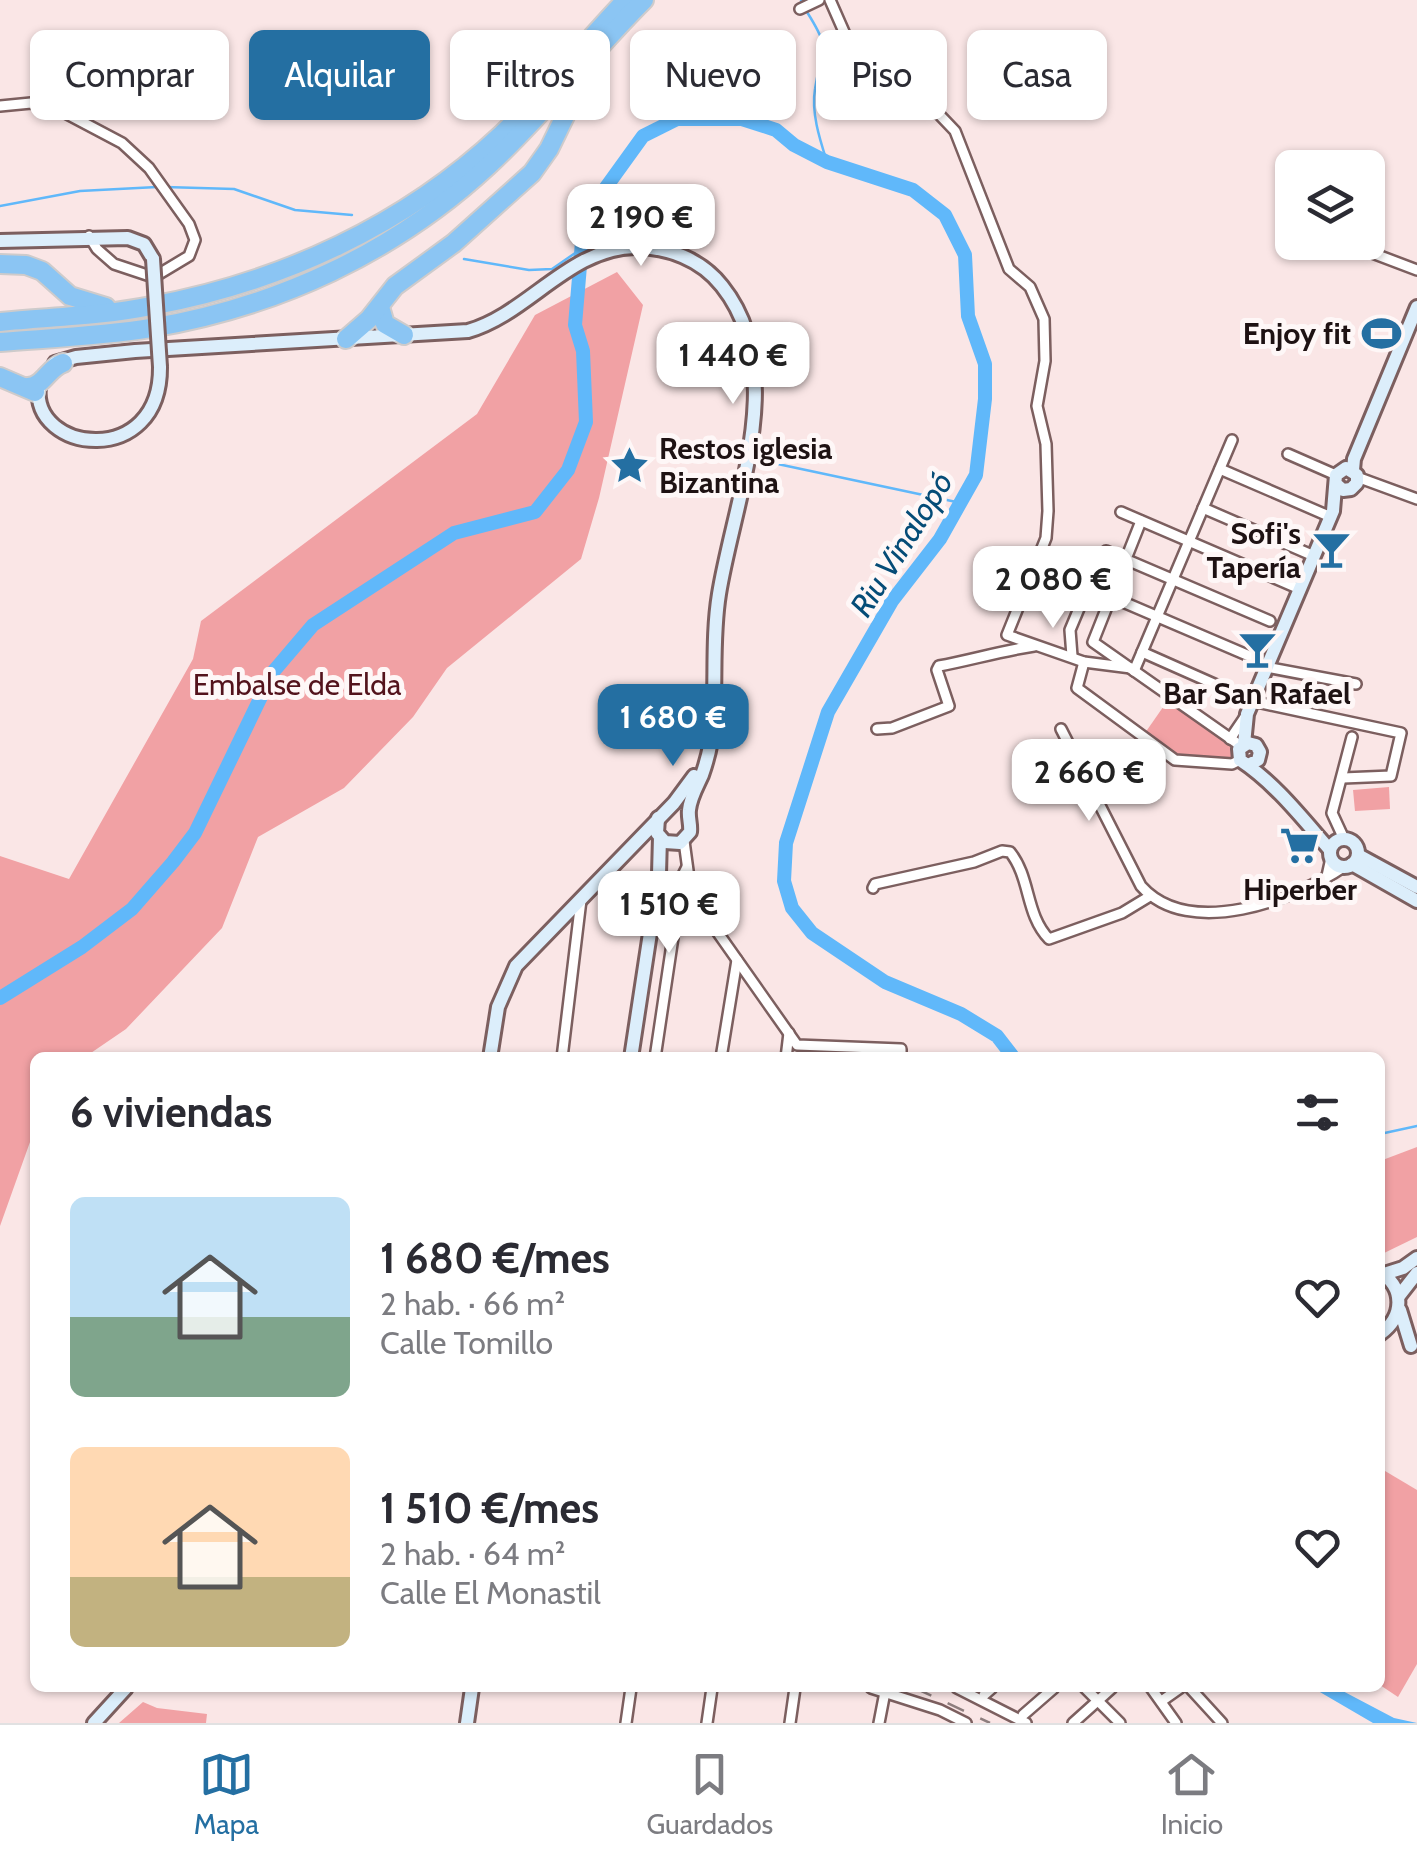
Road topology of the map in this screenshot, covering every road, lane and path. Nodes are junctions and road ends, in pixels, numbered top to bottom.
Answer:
1 (626, 0) edge
2 (644, 0) edge
3 (819, 0) edge
4 (830, 0) edge
5 (800, 9) dead end
6 (610, 37) edge
7 (0, 106) edge
8 (534, 120) edge
9 (562, 120) edge
10 (89, 236) junction
11 (0, 241) edge
12 (1385, 257) edge
13 (0, 264) edge
14 (1416, 269) edge
15 (380, 307) junction
16 (1417, 307) edge
17 (121, 310) junction
18 (0, 322) edge
19 (404, 335) junction
20 (346, 339) junction
21 (0, 342) edge
22 (67, 360) junction
23 (0, 377) edge
24 (35, 389) junction
25 (56, 425) junction
26 (1232, 440) dead end
27 (1288, 454) dead end
28 (1220, 468) junction
29 (1348, 475) junction
30 (1417, 499) edge
31 (1204, 508) junction
32 (1121, 512) dead end
33 (1332, 514) junction
34 (1142, 521) junction
35 (1189, 542) junction
36 (1106, 551) dead end
37 (1314, 556) junction
38 (1126, 560) junction
39 (1173, 580) junction
40 (1300, 589) junction
41 (1111, 597) junction
42 (1157, 616) junction
43 (1270, 621) dead end
44 (1034, 646) junction
45 (1142, 652) junction
46 (1072, 656) junction
47 (1254, 658) dead end
48 (1084, 662) junction
49 (1266, 667) junction
50 (1133, 670) junction
51 (1356, 684) dead end
52 (1246, 708) junction
53 (876, 729) dead end
54 (1061, 729) dead end
55 (1352, 737) dead end
56 (1245, 751) junction
57 (708, 752) junction
58 (1344, 778) junction
59 (663, 814) junction
60 (688, 817) junction
61 (668, 839) junction
62 (634, 844) junction
63 (1336, 847) junction
64 (1352, 862) junction
65 (687, 867) junction
66 (1328, 876) junction
67 (1417, 887) edge
68 (873, 888) dead end
69 (1150, 896) junction
70 (580, 897) junction
71 (1417, 900) edge
72 (704, 912) junction
73 (674, 923) junction
74 (737, 960) junction
75 (789, 1033) junction
76 (491, 1052) edge
77 (563, 1052) edge
78 (634, 1052) edge
79 (656, 1052) edge
80 (722, 1052) edge
81 (787, 1052) edge
82 (889, 1052) edge
83 (1417, 1258) edge
84 (1385, 1272) edge
85 (1417, 1273) edge
86 (1385, 1278) edge
87 (1399, 1302) junction
88 (1385, 1329) edge
89 (1385, 1335) edge
90 (1414, 1348) edge
91 (122, 1692) edge
92 (471, 1692) edge
93 (479, 1692) edge
94 (631, 1692) edge
95 (712, 1692) edge
96 (794, 1692) edge
97 (885, 1692) joint
98 (965, 1692) edge
99 (1050, 1692) edge
100 (1089, 1692) edge
101 (1108, 1692) edge
102 (1155, 1692) edge
103 (1174, 1692) edge
104 (1194, 1692) edge
105 (1162, 1700) junction
106 (1098, 1701) junction
107 (1024, 1719) edge
108 (94, 1723) edge
109 (467, 1723) edge
110 (475, 1723) edge
111 (626, 1723) edge
112 (708, 1723) edge
113 (790, 1723) edge
114 (880, 1723) edge
115 (966, 1723) edge
116 (1073, 1723) edge
117 (1120, 1723) edge
118 (1176, 1723) edge
119 (1222, 1723) edge

1 - 17 highway
2 - 6 highway
3 - 5 street
4 - 44 street
7 - 10 street
8 - 21 highway
9 - 15 highway
10 - 11 main road
10 - 25 main road, bridge
12 - 14 street
13 - 17 highway
15 - 19 highway
15 - 20 highway
16 - 29 main road
17 - 18 highway
19 - 20 main road
19 - 57 main road
20 - 22 main road
22 - 24 highway
22 - 25 main road
23 - 24 highway
24 - 25 main road
26 - 28 street
27 - 29 street
28 - 31 street
28 - 33 street
29 - 30 street
29 - 33 main road
31 - 35 street
31 - 37 street
32 - 34 street
33 - 37 main road
34 - 35 street
34 - 38 street
35 - 39 street
35 - 40 street
36 - 38 street
37 - 40 main road
38 - 39 street
38 - 41 street
39 - 42 street
39 - 43 street
40 - 49 main road
41 - 42 street
41 - 46 street
41 - 50 street
42 - 45 street
42 - 47 street
44 - 46 street
44 - 53 street
45 - 50 street
45 - 52 street
46 - 48 street
48 - 50 street
48 - 56 street
49 - 51 street
49 - 52 main road
50 - 56 street
52 - 56 main road
52 - 56 street
52 - 58 street
54 - 69 street
55 - 58 street
56 - 63 main road
57 - 59 main road
57 - 60 main road
58 - 63 street
59 - 60 main road
59 - 61 main road
59 - 62 main road
60 - 61 main road
61 - 62 main road
61 - 65 street
61 - 78 main road
62 - 70 main road
63 - 64 main road
63 - 64 main road
63 - 66 street
64 - 66 street
64 - 67 main road
64 - 71 main road
65 - 72 street
65 - 73 street
66 - 69 street
68 - 69 street
70 - 76 main road
70 - 77 street
72 - 73 street
72 - 74 street
73 - 79 street
74 - 75 street
74 - 80 street
75 - 81 street
75 - 82 street
83 - 84 main road
85 - 87 main road
86 - 87 main road
87 - 88 main road
87 - 90 main road
89 - 90 main road
91 - 108 main road
92 - 109 main road
93 - 110 main road
94 - 111 street
95 - 112 street
96 - 113 street
97 - 114 street
97 - 115 street
98 - 107 street
99 - 107 street
100 - 106 street
101 - 106 street
102 - 105 street
103 - 105 street
104 - 119 street
105 - 118 street
106 - 116 street
106 - 117 street

